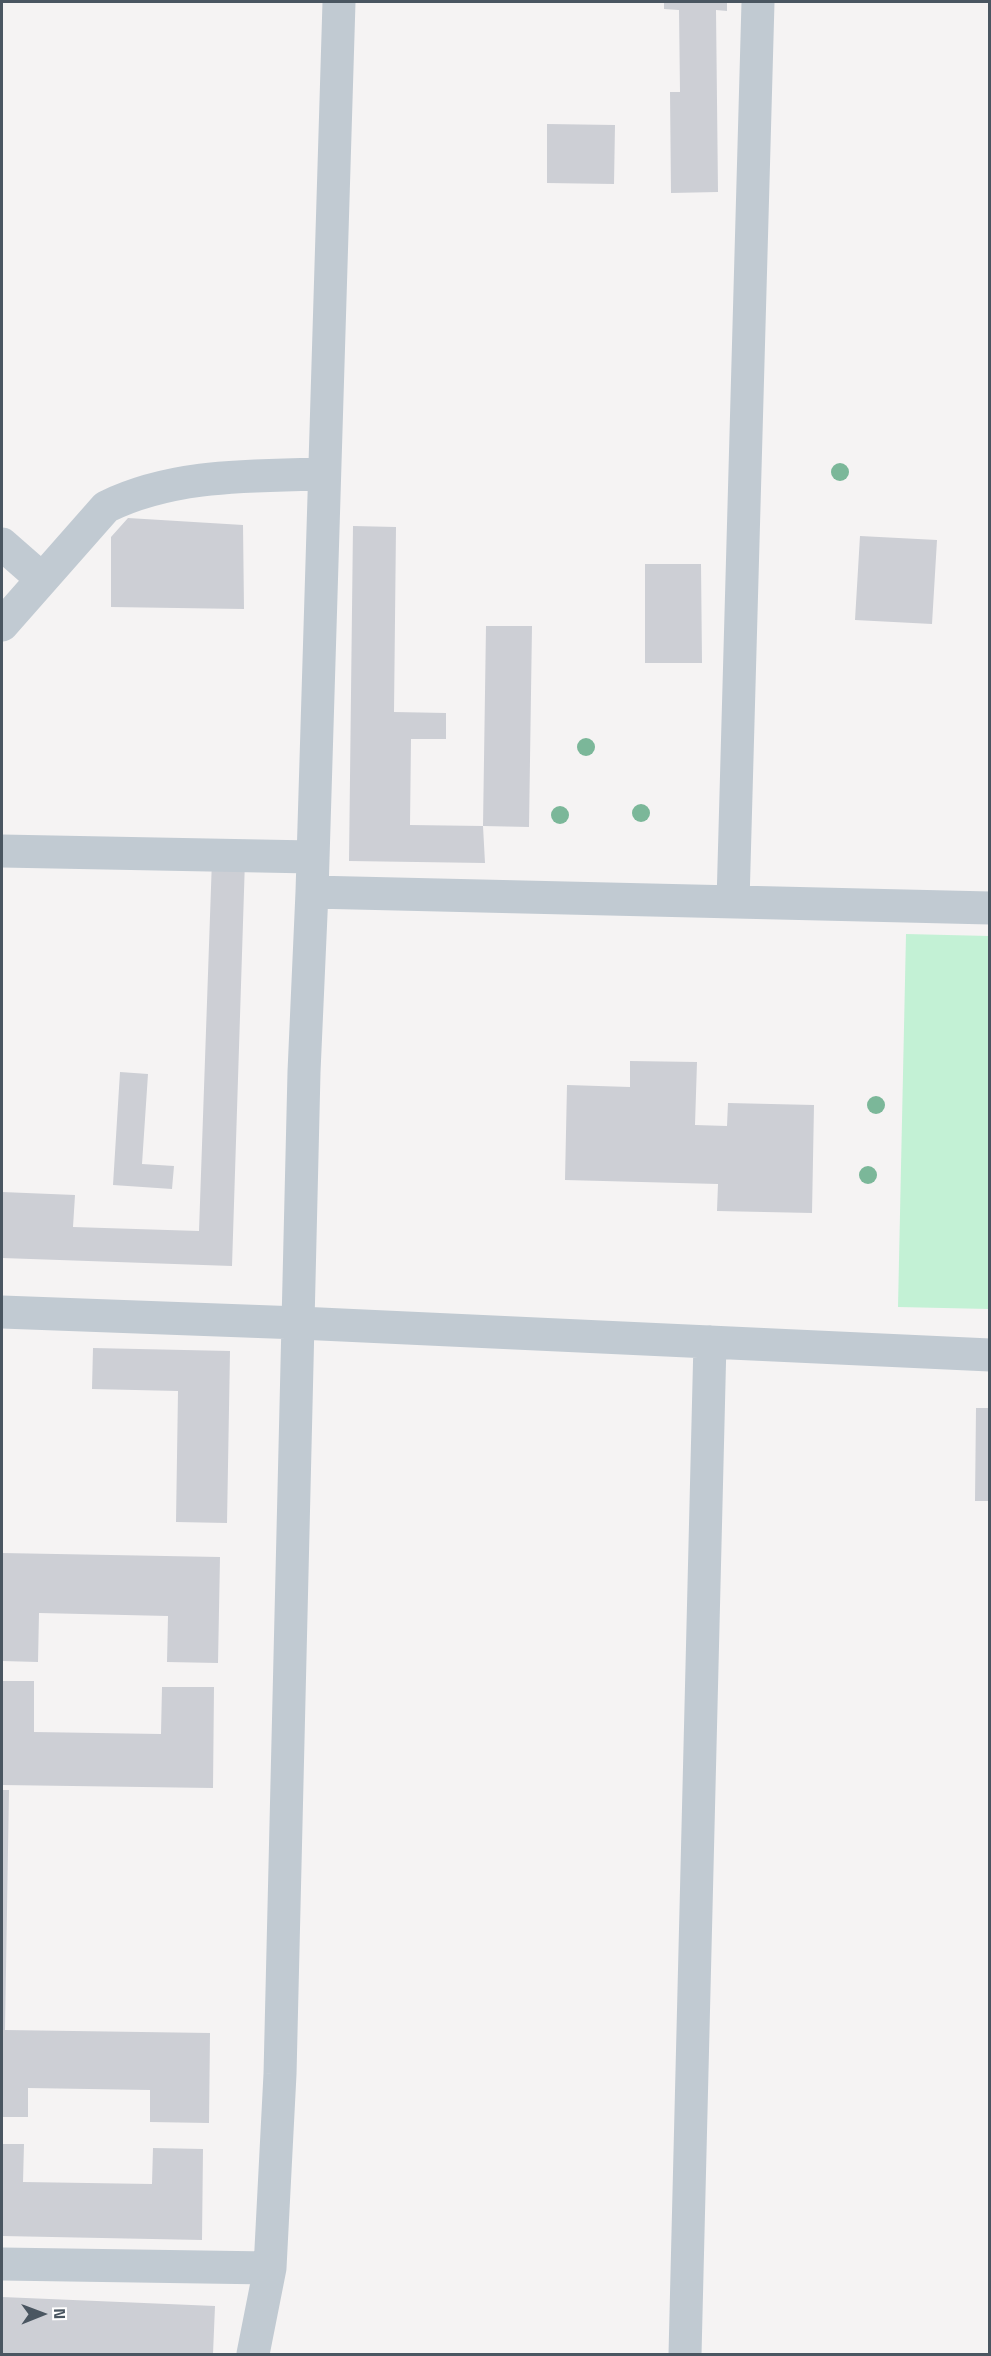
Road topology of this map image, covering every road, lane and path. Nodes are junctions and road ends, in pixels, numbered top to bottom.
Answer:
1 (339, 2) edge
2 (758, 2) edge
3 (324, 474) junction
4 (2, 544) edge
5 (42, 579) junction
6 (2, 625) edge
7 (2, 851) edge
8 (312, 857) junction
9 (312, 892) junction
10 (733, 902) junction
11 (990, 908) edge
12 (2, 1312) edge
13 (299, 1323) junction
14 (710, 1342) junction
15 (990, 1355) edge
16 (2, 2264) edge
17 (270, 2268) junction
18 (253, 2355) edge
19 (685, 2355) edge

1 - 3 street
2 - 10 street
3 - 5 street
3 - 8 street
4 - 5 street
5 - 6 street
7 - 8 street
8 - 9 street
9 - 10 street
9 - 13 street
10 - 11 street
12 - 13 street
13 - 14 street
13 - 17 street
14 - 15 street
14 - 19 street
16 - 17 street
17 - 18 street

